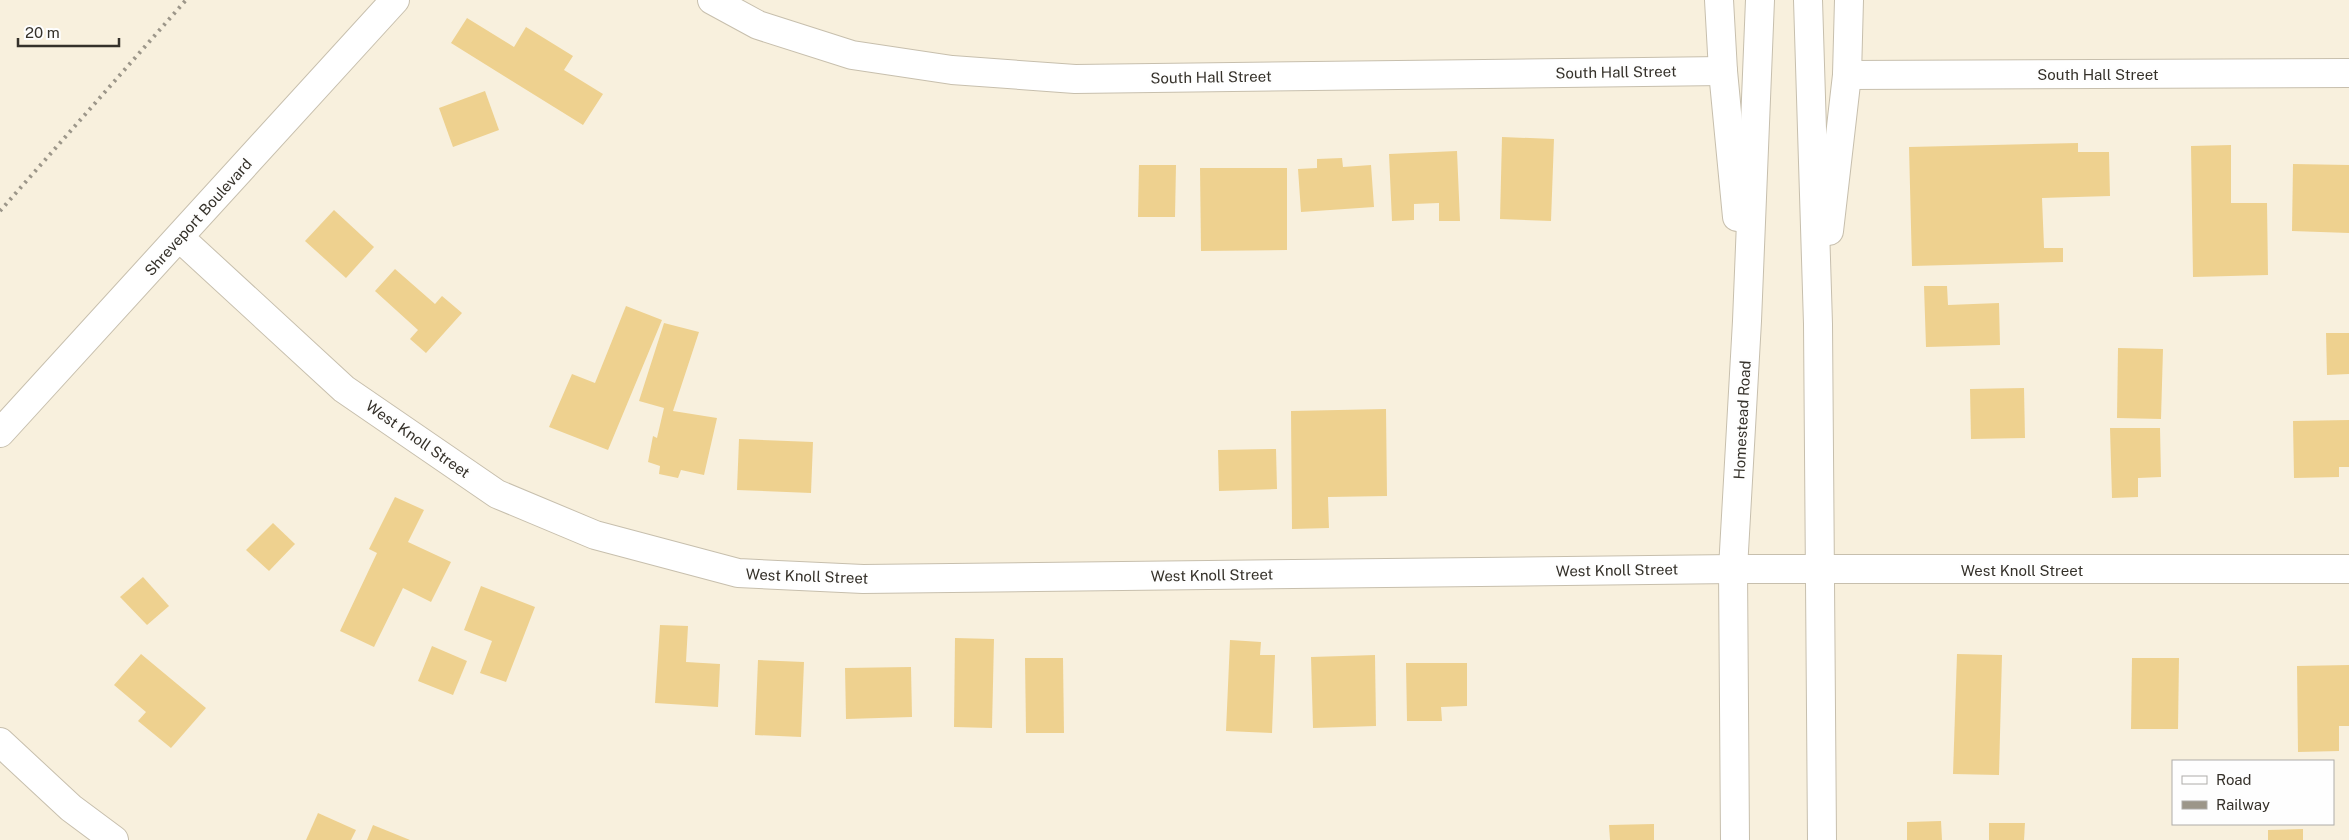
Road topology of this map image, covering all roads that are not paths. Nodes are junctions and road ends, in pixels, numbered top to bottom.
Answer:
1 (395, 0) edge
2 (712, 0) edge
3 (1719, 0) edge
4 (1760, 0) edge
5 (1808, 0) edge
6 (1849, 0) edge
7 (1722, 71) junction
8 (2349, 73) edge
9 (1848, 75) junction
10 (180, 238) junction
11 (1747, 321) junction
12 (1818, 324) junction
13 (0, 433) edge
14 (2349, 568) edge
15 (1733, 569) junction
16 (1820, 571) junction
17 (0, 742) edge
18 (114, 840) edge
19 (1735, 840) edge
20 (1822, 840) edge

1 - 10 street, Shreveport Boulevard
2 - 7 street, South Hall Street
3 - 7 street
4 - 11 street, Homestead Road
5 - 12 street
6 - 9 street
7 - 11 street
8 - 9 street, South Hall Street
9 - 12 street
10 - 13 street, Shreveport Boulevard
10 - 15 street, West Knoll Street
11 - 15 street, Homestead Road
12 - 16 street
14 - 16 street, West Knoll Street
15 - 16 street, West Knoll Street
15 - 19 street, Homestead Road
16 - 20 street
17 - 18 street

